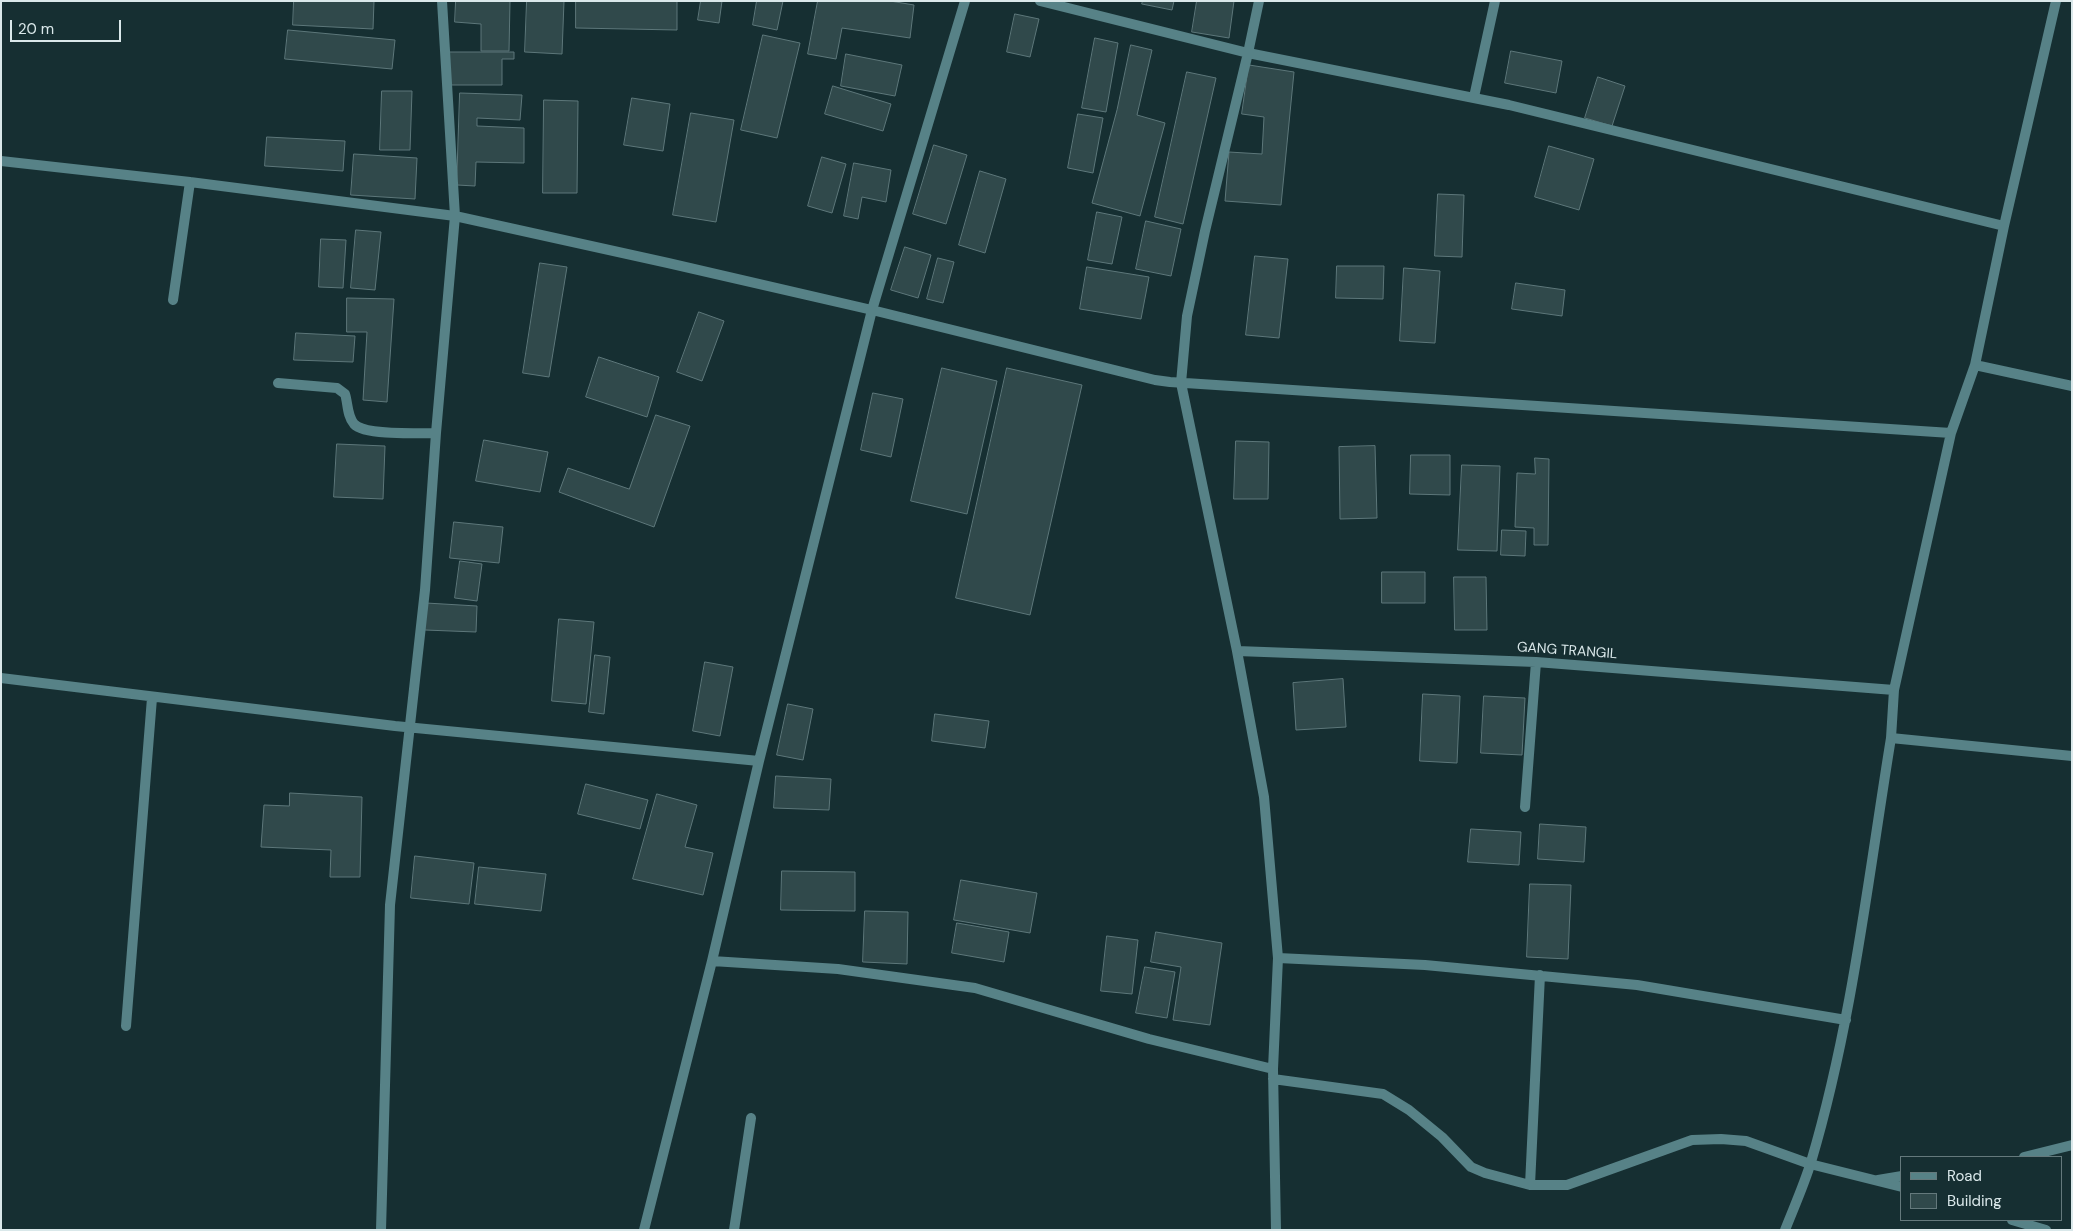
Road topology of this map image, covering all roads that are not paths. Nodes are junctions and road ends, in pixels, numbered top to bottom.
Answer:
1 (442, 1) edge
2 (965, 1) edge
3 (1040, 1) edge
4 (1259, 1) edge
5 (1495, 1) edge
6 (2056, 1) edge
7 (1248, 52) junction
8 (1474, 98) junction
9 (1, 162) edge
10 (190, 182) junction
11 (455, 216) junction
12 (2004, 226) junction
13 (173, 300) dead end
14 (872, 310) junction
15 (1975, 365) junction
16 (1175, 382) junction
17 (278, 383) dead end
18 (2072, 386) edge
19 (436, 433) junction
20 (1951, 433) junction
21 (1237, 651) junction
22 (1536, 662) junction
23 (1, 678) edge
24 (1894, 690) junction
25 (152, 698) junction
26 (409, 728) junction
27 (1891, 738) junction
28 (2072, 756) edge
29 (759, 761) junction
30 (1525, 806) dead end
31 (1278, 958) junction
32 (712, 961) junction
33 (1540, 975) junction
34 (1846, 1020) junction
35 (126, 1026) dead end
36 (1274, 1074) junction
37 (751, 1118) dead end
38 (2072, 1145) edge
39 (2028, 1156) edge
40 (1810, 1164) junction
41 (1900, 1176) edge
42 (1878, 1180) junction
43 (1530, 1185) junction
44 (1900, 1186) edge
45 (2015, 1221) edge
46 (381, 1230) edge
47 (644, 1230) edge
48 (734, 1230) edge
49 (1276, 1230) edge
50 (1786, 1230) edge
51 (2046, 1230) edge

1 - 11 street
2 - 14 street
3 - 7 street
4 - 7 street
5 - 8 street
6 - 12 street
7 - 8 street
7 - 16 street
8 - 12 street
9 - 10 street
10 - 11 street
10 - 13 street
11 - 14 street
11 - 19 street
12 - 15 street
14 - 16 street
14 - 29 street
15 - 18 street
15 - 20 street
16 - 20 street
16 - 21 street
17 - 19 street
19 - 26 street
20 - 24 street
21 - 22 street, GANG TRANGIL
21 - 31 street
22 - 24 street, GANG TRANGIL
22 - 30 street
23 - 25 street
24 - 27 street
25 - 26 street
25 - 35 street
26 - 29 street
26 - 46 street
27 - 28 street
27 - 34 street
29 - 32 street
31 - 33 street
31 - 36 street
32 - 36 street
32 - 47 street
33 - 34 street
33 - 43 street
34 - 40 street
36 - 43 street
36 - 49 street
37 - 48 street
38 - 39 street
40 - 42 street
40 - 43 street
40 - 50 street
41 - 42 street
42 - 44 street
45 - 51 street

